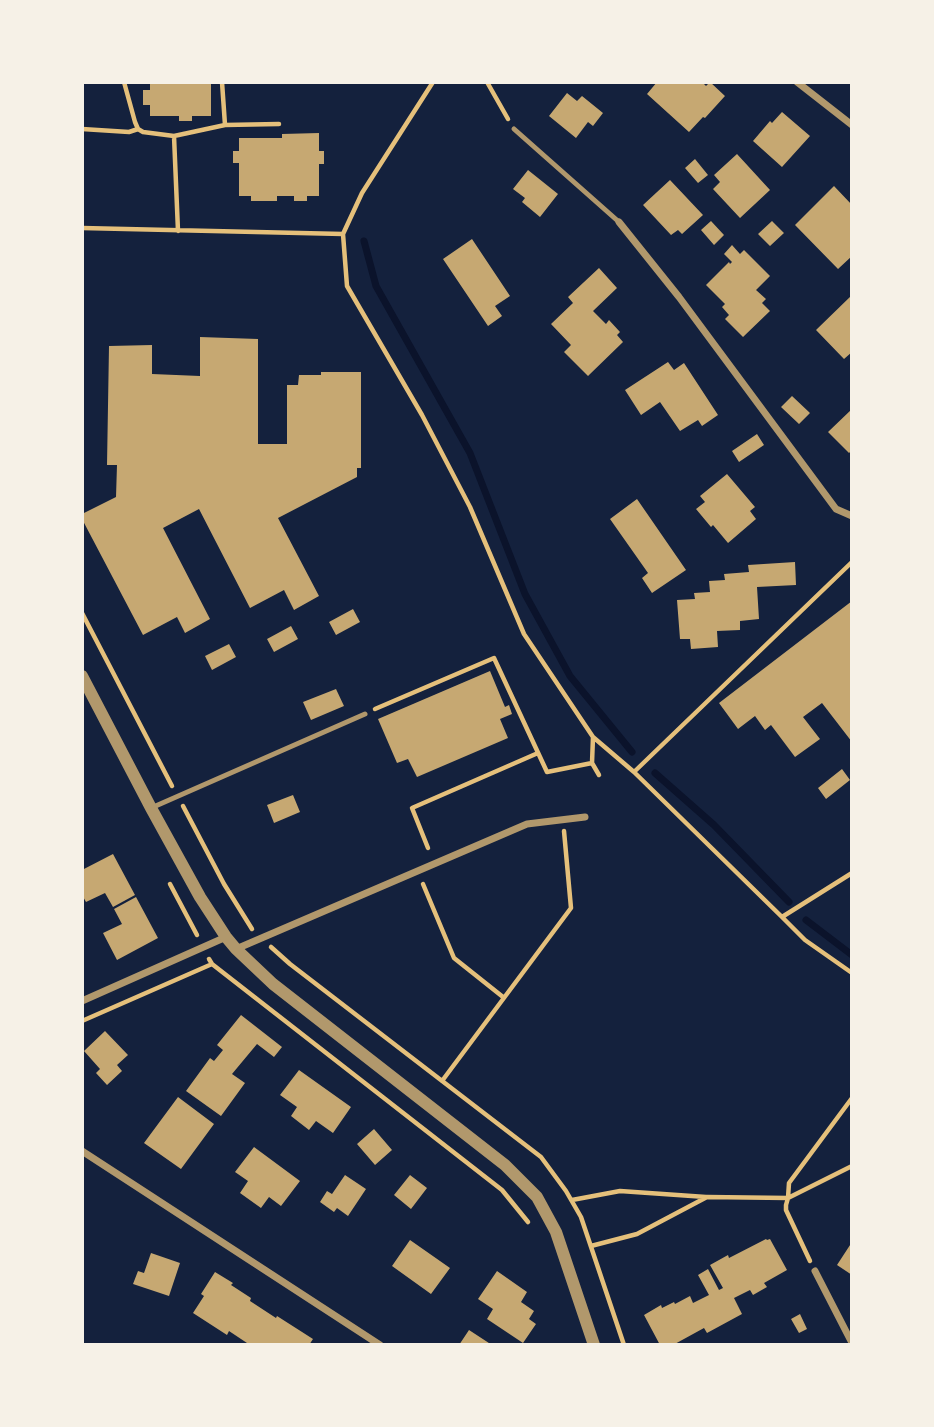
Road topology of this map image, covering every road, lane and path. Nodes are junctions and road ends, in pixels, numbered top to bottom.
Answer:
1 (124, 82) edge
2 (222, 82) edge
3 (433, 82) edge
4 (487, 82) edge
5 (797, 82) edge
6 (279, 124) dead end
7 (225, 125) junction
8 (852, 125) edge
9 (82, 129) edge
10 (138, 129) junction
11 (514, 129) joint
12 (174, 136) junction
13 (619, 222) joint
14 (82, 228) edge
15 (178, 231) junction
16 (343, 234) junction
17 (852, 516) edge
18 (852, 562) edge
19 (82, 612) edge
20 (82, 676) edge
21 (365, 714) joint
22 (593, 737) junction
23 (538, 754) junction
24 (592, 763) junction
25 (634, 772) junction
26 (599, 775) dead end
27 (178, 796) junction
28 (151, 808) junction
29 (585, 817) dead end
30 (564, 820) junction
31 (428, 848) dead end
32 (418, 871) junction
33 (852, 873) edge
34 (782, 917) junction
35 (226, 937) junction
36 (261, 938) junction
37 (236, 949) junction
38 (212, 964) dead end
39 (852, 973) edge
40 (503, 997) junction
41 (82, 1001) edge
42 (82, 1021) edge
43 (442, 1081) junction
44 (852, 1098) edge
45 (82, 1151) edge
46 (852, 1166) edge
47 (707, 1197) junction
48 (788, 1198) junction
49 (572, 1200) junction
50 (591, 1246) junction
51 (815, 1271) joint
52 (852, 1343) edge
53 (380, 1345) edge
54 (594, 1345) edge
55 (624, 1345) edge

1 - 10 path
2 - 7 path
3 - 16 path
4 - 11 path
5 - 8 street
6 - 7 path
7 - 12 path
9 - 10 path
10 - 12 path
11 - 13 lane
12 - 15 path
13 - 17 street
14 - 15 path
15 - 16 path
16 - 22 path
18 - 25 path
19 - 27 path
20 - 28 street
21 - 23 path
21 - 27 lane
22 - 24 path
22 - 25 path
23 - 24 path
23 - 31 path
24 - 26 path
25 - 34 path
27 - 28 lane
27 - 36 path
28 - 35 street
29 - 30 street
30 - 32 street
30 - 40 path
32 - 36 street
32 - 40 path
33 - 34 path
34 - 39 path
35 - 37 street
35 - 41 street
36 - 37 street
36 - 43 path
37 - 54 street
38 - 42 path
40 - 43 path
43 - 49 path
44 - 48 path
45 - 53 street
46 - 48 path
47 - 48 path
47 - 49 path
47 - 50 path
48 - 51 path
49 - 50 path
50 - 55 path
51 - 52 street

